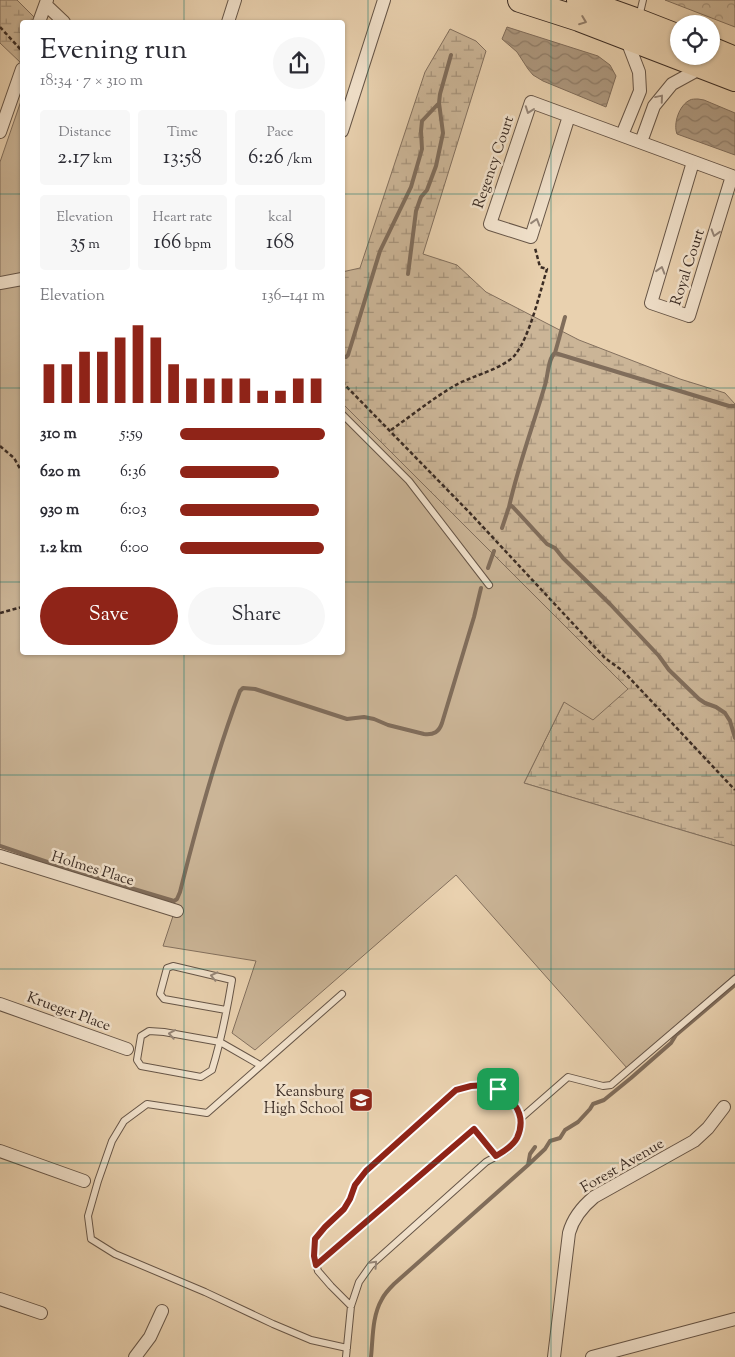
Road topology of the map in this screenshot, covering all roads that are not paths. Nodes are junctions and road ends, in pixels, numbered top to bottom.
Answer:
1 (236, 0) edge
2 (384, 0) edge
3 (520, 0) edge
4 (579, 0) edge
5 (47, 2) edge
6 (635, 19) edge
7 (40, 20) edge
8 (62, 20) edge
9 (229, 20) edge
10 (670, 33) edge
11 (670, 38) edge
12 (720, 58) edge
13 (735, 59) edge
14 (698, 65) edge
15 (717, 65) edge
16 (20, 75) edge
17 (735, 79) edge
18 (569, 116) junction
19 (345, 122) edge
20 (0, 132) edge
21 (622, 135) junction
22 (641, 142) junction
23 (693, 162) junction
24 (20, 279) edge
25 (0, 283) edge
26 (345, 417) edge
27 (489, 584) dead end
28 (0, 856) edge
29 (177, 912) dead end
30 (735, 979) edge
31 (342, 994) dead end
32 (0, 1004) edge
33 (226, 1010) junction
34 (220, 1042) junction
35 (127, 1049) dead end
36 (260, 1065) junction
37 (724, 1107) dead end
38 (520, 1119) junction
39 (0, 1152) edge
40 (496, 1156) junction
41 (84, 1181) dead end
42 (316, 1265) junction
43 (0, 1299) edge
44 (351, 1306) junction
45 (162, 1312) dead end
46 (41, 1313) dead end
47 (735, 1319) edge
48 (347, 1348) junction
49 (135, 1357) edge
50 (346, 1357) edge
51 (554, 1357) edge
52 (592, 1357) edge

1 - 9 street
2 - 19 street
3 -> 6 highway
4 - 6 highway
5 - 7 street
5 - 8 street
6 - 10 highway
6 - 11 highway
6 - 21 street
12 - 13 highway
22 -> 14 street
15 - 17 highway
16 - 20 street
18 -> 18 street, Regency Court
18 - 21 street, Regency Court
21 - 22 street, Regency Court
22 - 23 street, Royal Court
23 -> 23 street, Royal Court
24 - 25 street
26 - 27 lane
28 - 29 street, Holmes Place
30 - 38 lane
31 - 36 lane
32 - 35 street, Krueger Place
33 -> 33 lane
33 - 34 lane
34 -> 34 lane
34 - 36 lane
36 - 48 lane
37 - 51 street, Forest Avenue
38 - 40 lane
38 - 42 lane
39 - 41 street
40 - 42 lane
44 -> 40 lane
42 - 44 lane
43 - 46 street
44 - 48 lane
45 - 49 street
47 - 52 street
48 - 50 lane

